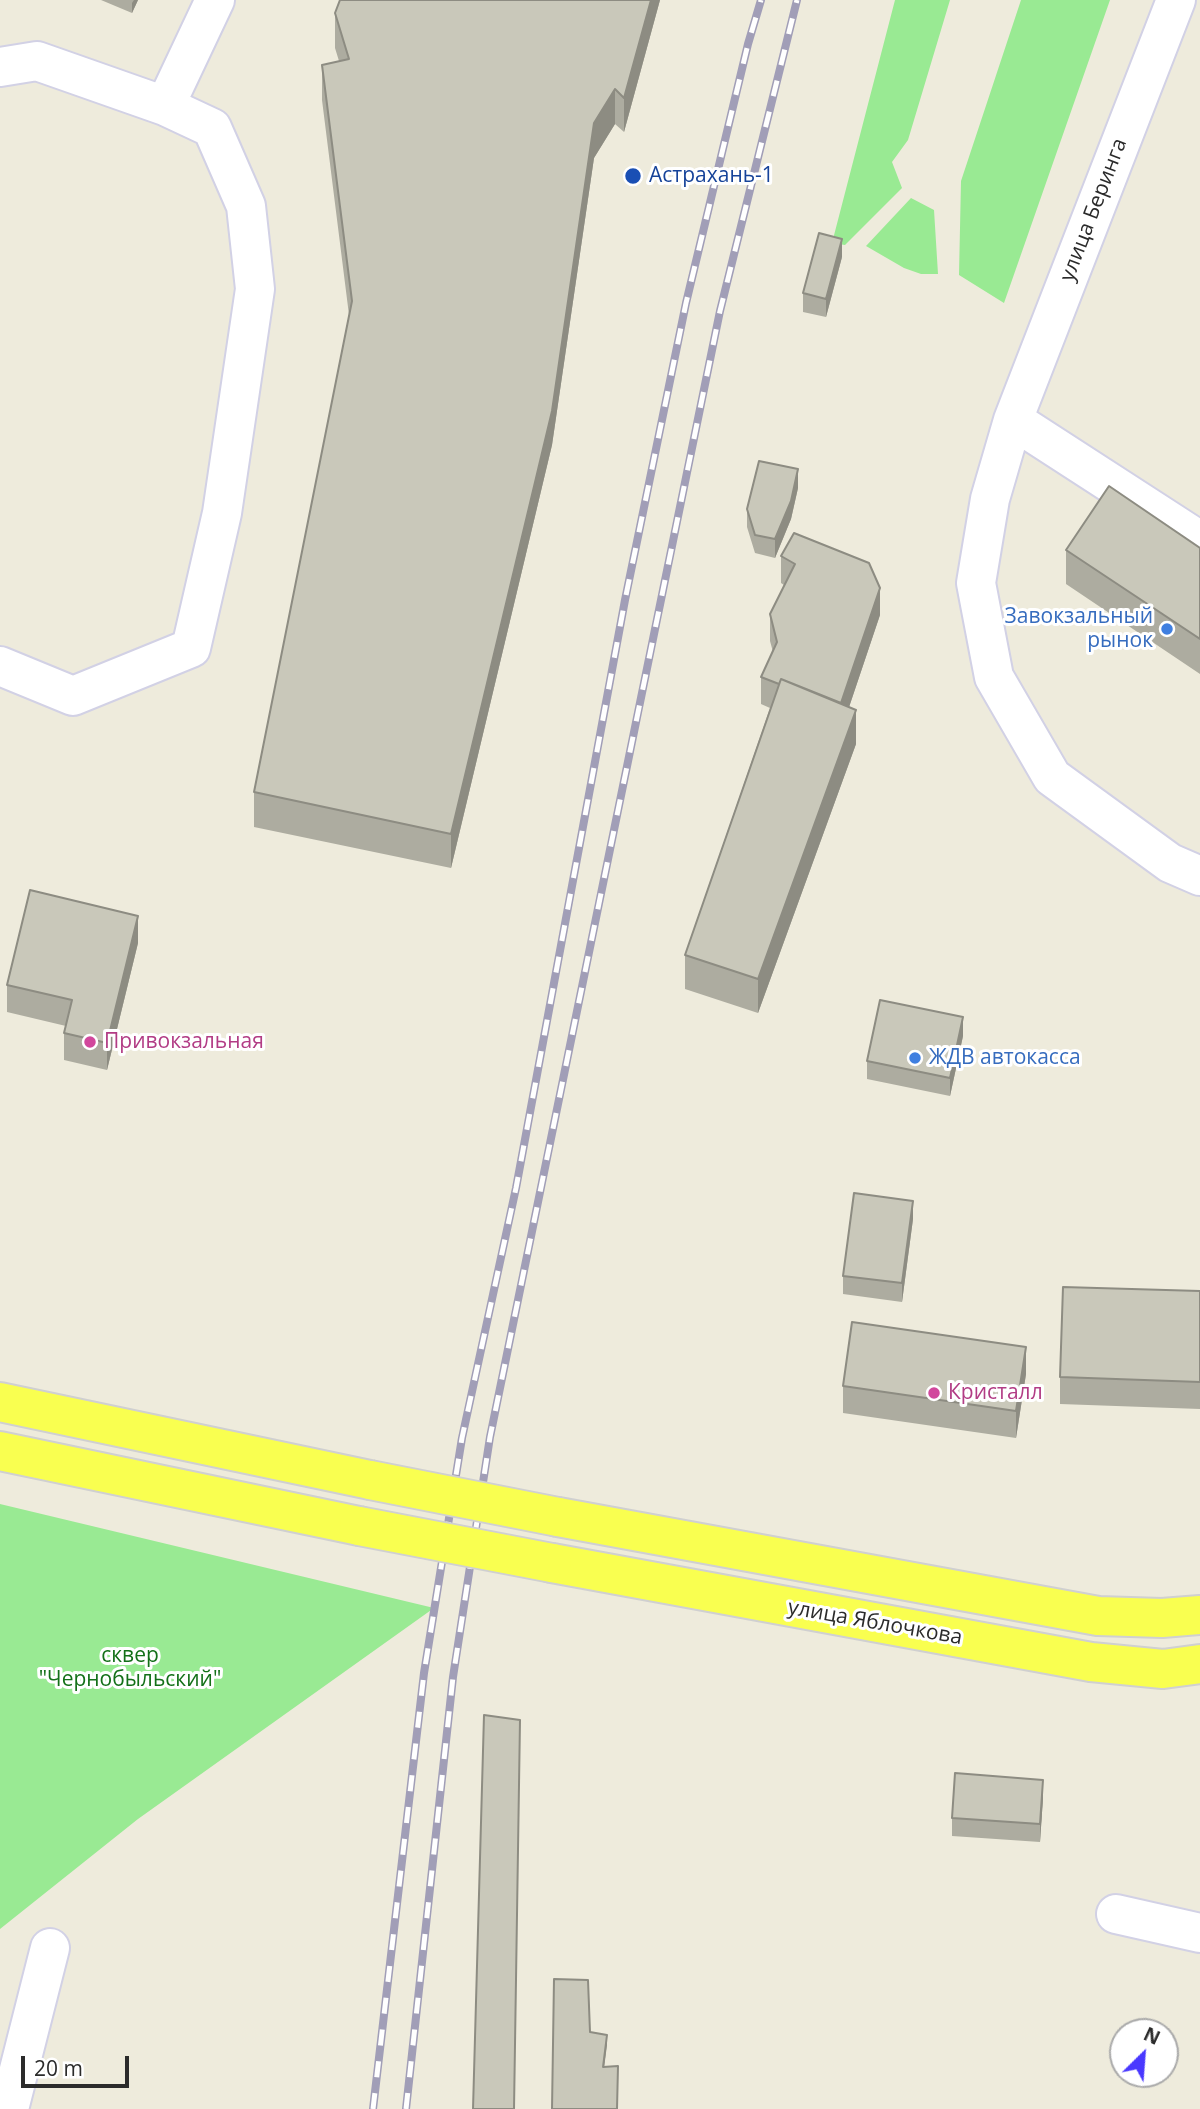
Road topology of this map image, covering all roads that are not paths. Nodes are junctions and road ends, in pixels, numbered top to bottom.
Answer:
1 (209, 0) edge
2 (215, 0) edge
3 (1176, 0) edge
4 (193, 44) junction
5 (0, 67) edge
6 (166, 106) junction
7 (1013, 420) junction
8 (1200, 541) edge
9 (0, 666) edge
10 (1200, 876) edge
11 (0, 1402) edge
12 (0, 1451) edge
13 (1200, 1615) edge
14 (1200, 1664) edge
15 (1116, 1914) dead end
16 (1200, 1933) edge
17 (50, 1948) dead end
18 (9, 2109) edge

1 - 4 street
2 - 4 street
3 - 7 street, улица Беринга
4 - 6 street
5 - 6 street
6 - 9 street
7 - 8 street
7 - 10 street, улица Беринга
11 - 13 main road, bridge
12 - 14 main road, улица Яблочкова, bridge
15 - 16 street
17 - 18 street

